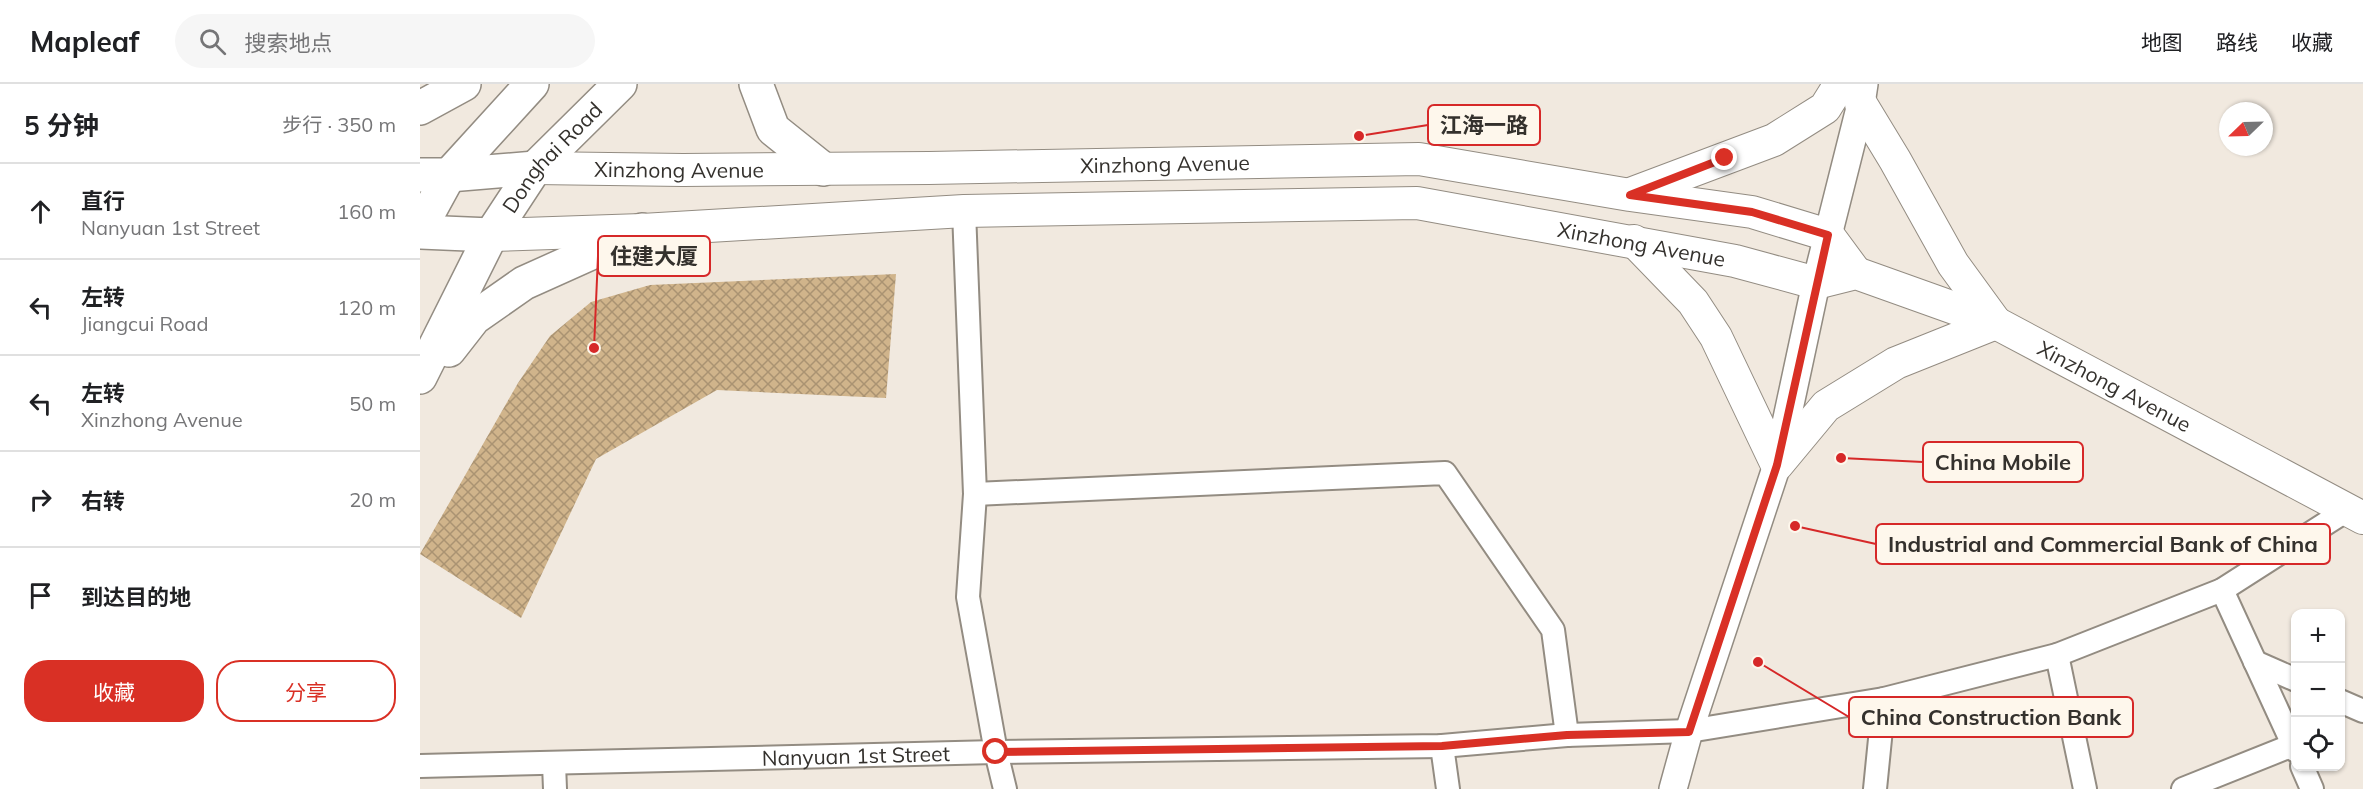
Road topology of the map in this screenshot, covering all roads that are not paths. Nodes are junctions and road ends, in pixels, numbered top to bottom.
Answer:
1 (464, 84) edge
2 (532, 84) edge
3 (620, 84) edge
4 (756, 84) edge
5 (1855, 91) edge
6 (420, 108) edge
7 (535, 168) junction
8 (823, 169) junction
9 (434, 175) edge
10 (1630, 195) junction
11 (964, 211) junction
12 (420, 230) edge
13 (642, 230) junction
14 (491, 235) junction
15 (1828, 235) junction
16 (1634, 241) junction
17 (1856, 273) junction
18 (1816, 283) junction
19 (1996, 323) junction
20 (420, 377) edge
21 (420, 387) edge
22 (1777, 465) junction
23 (975, 494) junction
24 (2355, 514) edge
25 (2222, 590) junction
26 (2057, 655) junction
27 (2255, 662) junction
28 (2291, 678) edge
29 (1884, 699) junction
30 (2345, 703) edge
31 (2363, 711) edge
32 (1689, 732) junction
33 (1567, 735) junction
34 (2291, 741) edge
35 (1442, 746) junction
36 (2291, 749) edge
37 (996, 752) junction
38 (554, 764) junction
39 (420, 766) edge
40 (2304, 771) edge
41 (555, 789) edge
42 (1005, 789) edge
43 (1448, 789) edge
44 (1673, 789) edge
45 (1875, 789) edge
46 (2085, 789) edge
47 (2183, 789) edge
48 (2312, 789) edge

1 - 6 main road
2 - 9 main road
3 - 7 main road, Donghai Road
4 - 8 main road
5 - 10 main road
5 - 15 street
5 - 19 main road
7 - 8 main road, Xinzhong Avenue
7 - 9 main road, Xinzhong Avenue
7 - 14 main road, Donghai Road
8 - 10 main road, Xinzhong Avenue
9 - 12 main road
10 - 15 main road, Xinzhong Avenue
11 - 13 main road, Xinzhong Avenue
11 - 16 main road, Xinzhong Avenue
11 - 23 street
12 - 14 main road
13 - 14 main road, Xinzhong Avenue
13 - 21 main road
14 - 20 main road, Donghai Road
15 - 17 main road
15 - 18 street
16 - 18 main road, Xinzhong Avenue
16 - 22 main road
17 - 18 main road, Xinzhong Avenue
17 - 19 main road, Xinzhong Avenue
18 - 22 street
19 - 22 main road
19 - 24 main road, Xinzhong Avenue
22 - 32 street
23 - 33 street
23 - 37 street
24 - 25 street, Nanyuan 1st Street
25 - 26 street, Nanyuan 1st Street
25 - 27 street
26 - 29 street, Nanyuan 1st Street
26 - 46 street
27 - 28 street
27 - 34 street
29 - 32 street, Nanyuan 1st Street
29 - 45 street
30 - 31 street
32 - 33 street, Nanyuan 1st Street
32 - 44 street
33 - 35 street, Nanyuan 1st Street
35 - 37 street, Nanyuan 1st Street
35 - 43 street
36 - 47 street
37 - 38 street, Nanyuan 1st Street
37 - 42 street
38 - 39 street, Nanyuan 1st Street
38 - 41 street
40 - 48 street

